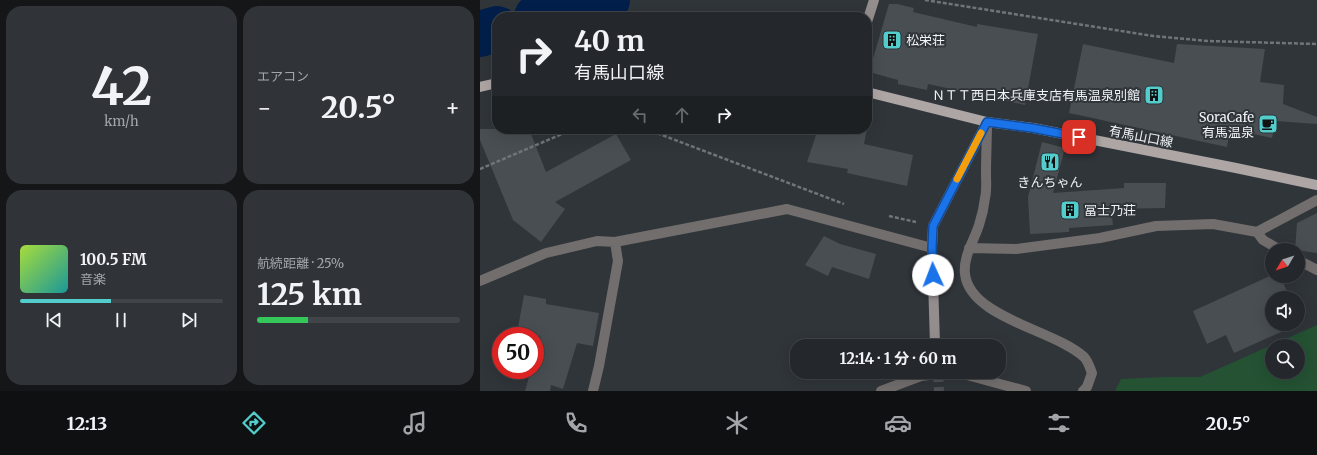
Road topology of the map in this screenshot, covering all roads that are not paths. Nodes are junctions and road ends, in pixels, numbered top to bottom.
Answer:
1 (874, 0) edge
2 (870, 12) edge
3 (492, 84) edge
4 (480, 87) edge
5 (872, 93) edge
6 (987, 122) junction
7 (1317, 185) edge
8 (1317, 200) edge
9 (1257, 232) junction
10 (615, 242) junction
11 (1268, 243) edge
12 (932, 248) junction
13 (969, 248) junction
14 (1305, 264) edge
15 (1317, 270) edge
16 (480, 281) edge
17 (935, 339) edge
18 (913, 379) edge
19 (982, 379) edge
20 (593, 391) edge
21 (881, 391) edge
22 (1026, 391) edge
23 (1083, 391) edge

1 - 2 main road
3 - 4 main road
5 - 6 main road, 有馬山口線
6 - 7 main road, 有馬山口線
6 - 12 main road
6 - 13 street
8 - 9 street
9 - 11 street
9 - 13 street
10 - 12 street
10 - 16 street
10 - 20 street
12 - 17 main road
13 - 23 street
14 - 15 street
18 - 21 street
19 - 22 street

